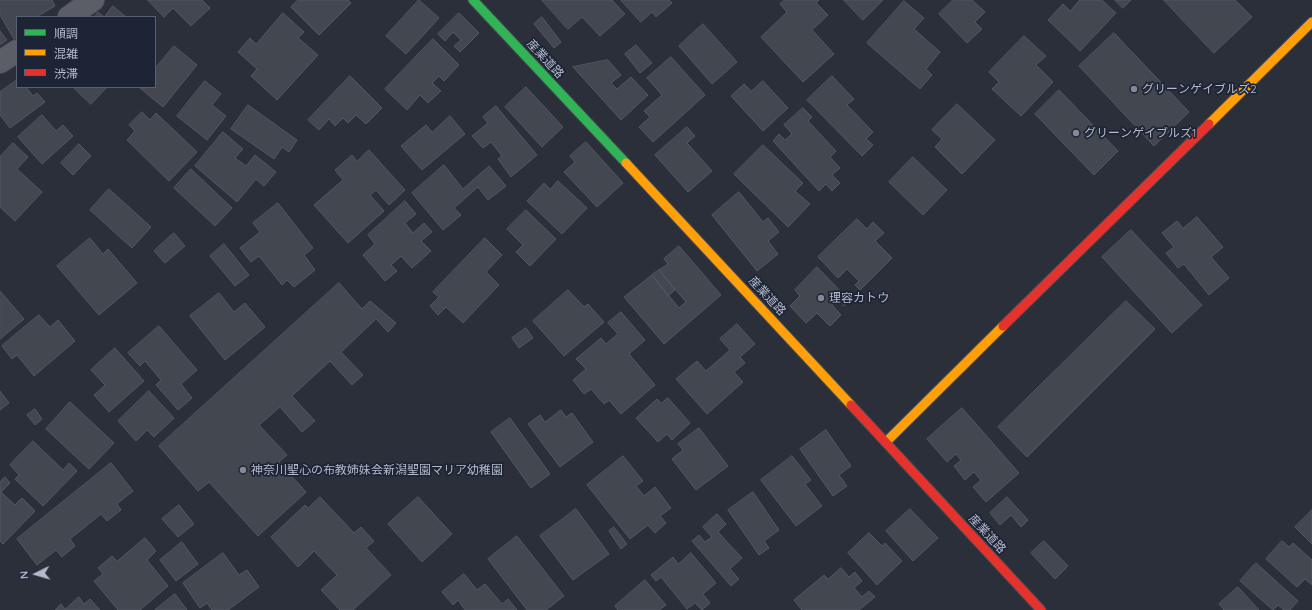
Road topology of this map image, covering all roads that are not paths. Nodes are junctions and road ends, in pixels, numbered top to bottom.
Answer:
1 (93, 0) edge
2 (473, 0) edge
3 (70, 16) edge
4 (1312, 22) edge
5 (16, 52) edge
6 (0, 62) edge
7 (886, 442) junction
8 (1041, 610) edge

1 - 3 street
2 - 7 street, 産業道路
4 - 7 street
5 - 6 street
7 - 8 street, 産業道路

